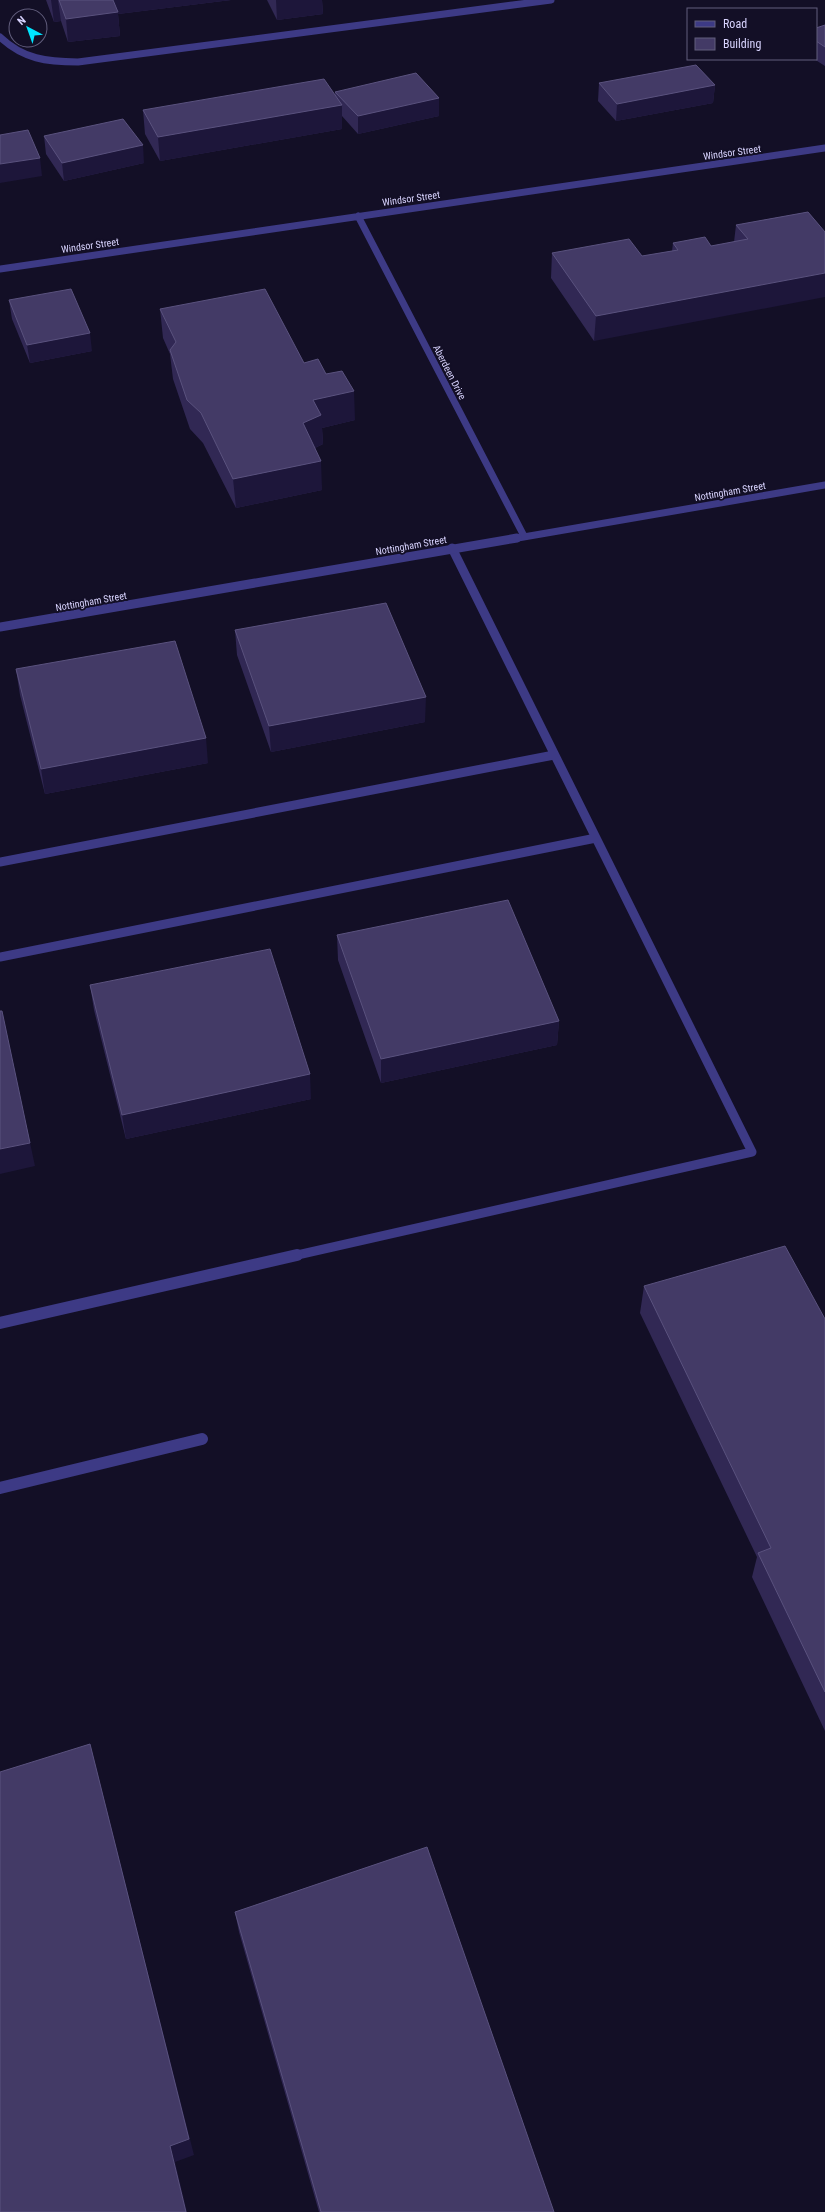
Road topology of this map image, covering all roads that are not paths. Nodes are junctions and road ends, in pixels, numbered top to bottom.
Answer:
1 (551, 0) edge
2 (0, 37) edge
3 (825, 148) edge
4 (358, 216) junction
5 (0, 268) edge
6 (825, 485) edge
7 (524, 536) junction
8 (452, 548) junction
9 (0, 627) edge
10 (554, 755) junction
11 (596, 838) junction
12 (0, 862) edge
13 (0, 957) edge
14 (0, 1323) edge
15 (202, 1439) dead end
16 (0, 1488) edge

1 - 2 street
3 - 4 street, Windsor Street
4 - 5 street, Windsor Street
4 - 7 street, Aberdeen Drive
6 - 7 street, Nottingham Street
7 - 8 street, Nottingham Street
8 - 9 street, Nottingham Street
8 - 10 street
10 - 11 street
10 - 12 street
11 - 13 street
11 - 14 street
15 - 16 street

